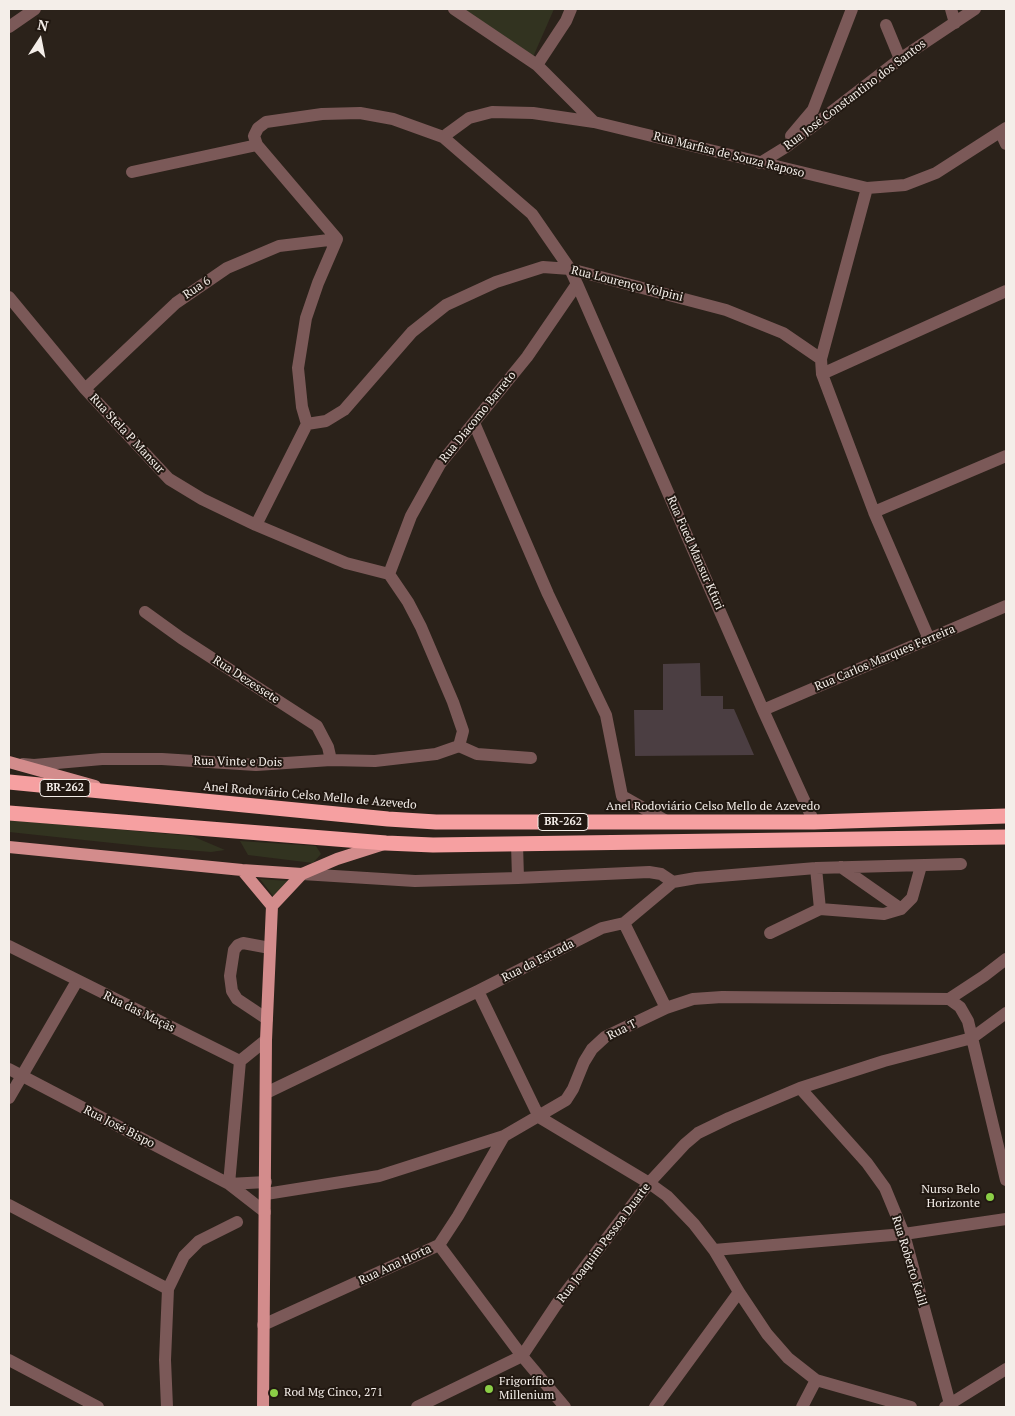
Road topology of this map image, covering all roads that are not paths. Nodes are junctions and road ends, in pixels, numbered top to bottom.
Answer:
1 (35, 9) edge
2 (454, 9) edge
3 (571, 9) edge
4 (852, 9) edge
5 (951, 9) edge
6 (975, 9) edge
7 (955, 23) junction
8 (886, 25) dead end
9 (9, 27) edge
10 (900, 58) junction
11 (537, 65) junction
12 (594, 122) junction
13 (1003, 130) edge
14 (444, 137) junction
15 (1006, 144) edge
16 (257, 145) junction
17 (786, 147) junction
18 (760, 163) junction
19 (132, 172) dead end
20 (867, 188) junction
21 (337, 239) junction
22 (570, 269) junction
23 (577, 284) junction
24 (1006, 291) edge
25 (9, 297) edge
26 (821, 359) junction
27 (822, 374) junction
28 (85, 389) junction
29 (474, 422) junction
30 (307, 424) junction
31 (1006, 456) edge
32 (874, 512) junction
33 (256, 525) junction
34 (389, 574) junction
35 (1006, 606) edge
36 (146, 612) dead end
37 (929, 639) junction
38 (763, 710) junction
39 (459, 746) junction
40 (531, 758) dead end
41 (331, 760) junction
42 (12, 763) edge
43 (9, 782) edge
44 (121, 793) junction
45 (9, 813) edge
46 (1006, 816) edge
47 (668, 822) junction
48 (814, 822) junction
49 (1006, 837) edge
50 (386, 843) junction
51 (517, 844) junction
52 (9, 846) edge
53 (961, 864) dead end
54 (921, 866) junction
55 (816, 868) junction
56 (841, 868) junction
57 (242, 870) junction
58 (302, 874) junction
59 (518, 878) junction
60 (673, 882) junction
61 (272, 906) junction
62 (820, 909) junction
63 (902, 909) junction
64 (624, 923) junction
65 (770, 932) dead end
66 (9, 946) edge
67 (270, 948) junction
68 (1006, 959) edge
69 (77, 981) junction
70 (478, 991) junction
71 (949, 999) junction
72 (666, 1008) junction
73 (1006, 1013) edge
74 (267, 1019) junction
75 (972, 1038) junction
76 (266, 1040) junction
77 (240, 1061) junction
78 (9, 1069) edge
79 (22, 1076) junction
80 (800, 1088) junction
81 (266, 1093) junction
82 (9, 1098) edge
83 (539, 1117) junction
84 (504, 1136) junction
85 (1006, 1180) edge
86 (649, 1183) junction
87 (229, 1184) junction
88 (266, 1188) junction
89 (9, 1205) edge
90 (265, 1212) junction
91 (1006, 1219) edge
92 (237, 1222) dead end
93 (904, 1234) junction
94 (439, 1245) junction
95 (714, 1250) junction
96 (168, 1289) junction
97 (739, 1292) junction
98 (263, 1325) junction
99 (522, 1356) junction
100 (9, 1360) edge
101 (1006, 1370) edge
102 (816, 1380) junction
103 (948, 1406) edge
104 (98, 1407) edge
105 (167, 1407) edge
106 (263, 1407) edge
107 (417, 1407) edge
108 (566, 1407) edge
109 (655, 1407) edge
110 (802, 1407) edge
111 (911, 1407) edge

1 - 9 street
2 - 11 street
3 - 11 street
4 - 17 street
5 - 7 street
6 - 7 street, Rua José Constantino dos Santos
7 - 10 street, Rua José Constantino dos Santos
8 - 10 street
10 - 17 street, Rua José Constantino dos Santos
11 - 12 street
12 - 14 street, Rua Marfisa de Souza Raposo
12 - 18 street, Rua Marfisa de Souza Raposo
13 - 15 street
13 - 20 street, Rua Marfisa de Souza Raposo
14 - 16 street
14 - 22 street
16 - 19 street
16 - 21 street
17 - 18 street, Rua José Constantino dos Santos
18 - 20 street, Rua Marfisa de Souza Raposo
20 - 26 street
21 - 28 street, Rua 6
21 - 30 street
22 - 23 street
22 - 26 street, Rua Lourenço Volpini
22 - 30 street, Rua Lourenço Volpini
23 - 29 street, Rua Diacomo Barreto
23 - 38 street, Rua Fued Mansur Kfuri
24 - 27 street
25 - 28 street, Rua Stela P Mansur
26 - 27 street
27 - 32 street
28 - 33 street, Rua Stela P Mansur
29 - 34 street, Rua Diacomo Barreto
29 - 47 street
30 - 33 street
31 - 32 street
32 - 37 street
33 - 34 street, Rua Stela P Mansur
34 - 39 street
35 - 37 street, Rua Carlos Marques Ferreira
36 - 41 street, Rua Dezessete
37 - 38 street, Rua Carlos Marques Ferreira
38 - 48 street, Rua Fued Mansur Kfuri
39 - 40 street
39 - 41 street, Rua Vinte e Dois
41 - 42 street, Rua Vinte e Dois
42 - 44 main road, Anel Rodoviário Celso Mello de Azevedo
43 - 44 highway, Anel Rodoviário Celso Mello de Azevedo / BR-262
44 - 47 highway, Anel Rodoviário Celso Mello de Azevedo / BR-262
45 - 50 highway, BR-262
46 - 48 highway, Anel Rodoviário Celso Mello de Azevedo / BR-262
47 - 48 highway, Anel Rodoviário Celso Mello de Azevedo / BR-262
49 - 51 highway, BR-262
50 - 51 highway, BR-262
50 - 58 main road
51 - 59 street
52 - 57 main road
53 - 54 street
54 - 56 street
54 - 63 street
55 - 56 street
55 - 60 street
55 - 62 street
56 - 63 street
57 - 58 main road
57 - 61 main road
58 - 59 street
58 - 61 main road
59 - 60 street
60 - 64 street, Rua da Estrada
61 - 67 main road
62 - 63 street
62 - 65 street
64 - 70 street, Rua da Estrada
64 - 72 street
66 - 69 street, Rua das Maçãs
67 - 74 main road
67 - 74 street
68 - 71 street
69 - 77 street, Rua das Maçãs
69 - 79 street
70 - 81 street, Rua da Estrada
70 - 83 street
71 - 72 street, Rua T
71 - 75 street
72 - 83 street, Rua T
73 - 75 street
74 - 76 main road
75 - 80 street, Rua Joaquim Pessoa Duarte
75 - 85 street
76 - 77 street
76 - 81 main road
77 - 87 street
78 - 79 street, Rua José Bispo
79 - 82 street
79 - 87 street, Rua José Bispo
80 - 86 street, Rua Joaquim Pessoa Duarte
80 - 93 street, Rua Roberto Kalil
81 - 88 main road
83 - 84 street, Rua T
83 - 86 street
84 - 88 street, Rua T
84 - 94 street, Rua Ana Horta
86 - 95 street
86 - 99 street, Rua Joaquim Pessoa Duarte
87 - 88 street
87 - 90 street, Rua José Bispo
88 - 90 main road
89 - 96 street
90 - 98 main road
91 - 93 street
92 - 96 street
93 - 95 street
93 - 103 street, Rua Roberto Kalil
94 - 98 street, Rua Ana Horta
94 - 99 street
95 - 97 street
96 - 105 street
97 - 102 street
97 - 109 street
98 - 106 main road
99 - 107 street
99 - 108 street
100 - 104 street
101 - 103 street
102 - 110 street
102 - 111 street

